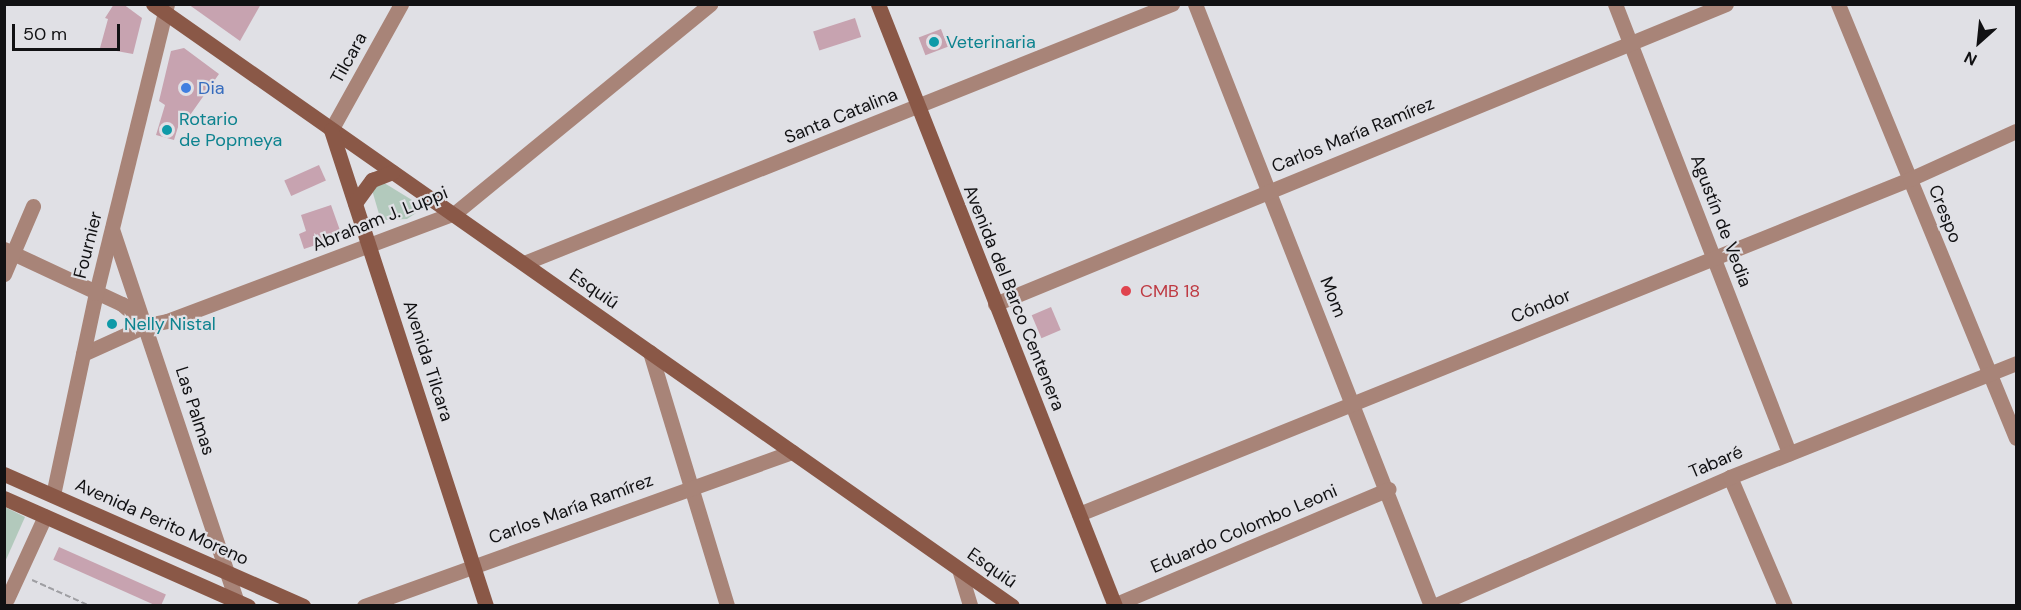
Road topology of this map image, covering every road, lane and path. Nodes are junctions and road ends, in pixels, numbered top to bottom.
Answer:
1 (401, 4) edge
2 (710, 4) edge
3 (878, 4) edge
4 (1172, 4) edge
5 (1195, 4) edge
6 (1615, 4) edge
7 (1726, 4) edge
8 (1838, 4) edge
9 (161, 7) edge
10 (1630, 43) junction
11 (916, 107) junction
12 (331, 130) junction
13 (2016, 131) edge
14 (393, 172) junction
15 (1910, 179) junction
16 (1269, 190) junction
17 (355, 202) junction
18 (33, 206) dead end
19 (455, 213) junction
20 (112, 229) junction
21 (369, 245) junction
22 (9, 253) edge
23 (1715, 257) junction
24 (524, 263) junction
25 (4, 274) edge
26 (96, 293) junction
27 (995, 304) junction
28 (147, 325) junction
29 (650, 352) junction
30 (82, 354) junction
31 (2016, 363) edge
32 (1990, 374) junction
33 (1354, 402) junction
34 (2016, 438) edge
35 (792, 452) junction
36 (1789, 453) junction
37 (4, 474) edge
38 (1730, 477) junction
39 (691, 486) junction
40 (1388, 489) junction
41 (53, 495) junction
42 (4, 498) edge
43 (1078, 514) junction
44 (45, 516) junction
45 (474, 565) junction
46 (959, 569) junction
47 (227, 572) junction
48 (18, 574) junction
49 (7, 598) dead end
50 (240, 604) edge
51 (1115, 605) edge
52 (90, 606) edge
53 (303, 606) edge
54 (364, 606) edge
55 (486, 606) edge
56 (727, 606) edge
57 (969, 606) edge
58 (1012, 606) edge
59 (1432, 606) edge
60 (1785, 606) edge

1 - 12 street, Tilcara
2 - 19 street, Abraham J. Luppi
3 - 11 street, Avenida del Barco Centenera
4 - 11 street, Santa Catalina
5 - 16 street, Mom
6 - 10 street, Agustín de Vedia
7 - 10 street, Carlos María Ramírez
8 - 15 street, Crespo
9 - 12 street, Esquiú
9 - 20 street, Fournier
10 - 16 street, Carlos María Ramírez
10 - 23 street, Agustín de Vedia
11 - 24 street, Santa Catalina
11 - 27 street, Avenida del Barco Centenera
12 - 14 street, Esquiú
12 - 17 street, Avenida Tilcara
13 - 15 street, Cóndor
14 - 17 street
14 - 19 street, Esquiú
15 - 23 street, Cóndor
15 - 32 street, Crespo
16 - 27 street, Carlos María Ramírez
16 - 33 street, Mom
17 - 21 street, Avenida Tilcara
18 - 22 street
19 - 21 street, Abraham J. Luppi
19 - 24 street, Esquiú
20 - 26 street, Fournier
20 - 28 street, Las Palmas
21 - 28 street, Abraham J. Luppi
21 - 45 street, Avenida Tilcara
22 - 25 street
22 - 26 street
23 - 33 street, Cóndor
23 - 36 street, Agustín de Vedia
24 - 29 street, Esquiú
26 - 28 street
26 - 30 street, Fournier
27 - 43 street, Avenida del Barco Centenera
28 - 30 street, Abraham J. Luppi
28 - 47 street, Las Palmas
29 - 35 street, Esquiú
29 - 39 street
30 - 41 street, Fournier
31 - 32 street, Tabaré
32 - 34 street, Crespo
32 - 36 street, Tabaré
33 - 40 street, Mom
33 - 43 street, Cóndor
35 - 39 street, Carlos María Ramírez
35 - 46 street, Esquiú
36 - 38 street, Tabaré
37 - 41 street, Avenida Perito Moreno
38 - 59 street, Tabaré
38 - 60 street
39 - 45 street, Carlos María Ramírez
39 - 56 street
40 - 51 street, Eduardo Colombo Leoni
40 - 59 street, Mom
41 - 47 street, Avenida Perito Moreno
42 - 44 street
43 - 51 street, Avenida del Barco Centenera
44 - 48 street
44 - 50 street
45 - 54 street, Carlos María Ramírez
45 - 55 street, Avenida Tilcara
46 - 57 street
46 - 58 street, Esquiú
47 - 50 street, Las Palmas
47 - 53 street, Avenida Perito Moreno
48 - 49 street
48 - 52 path

